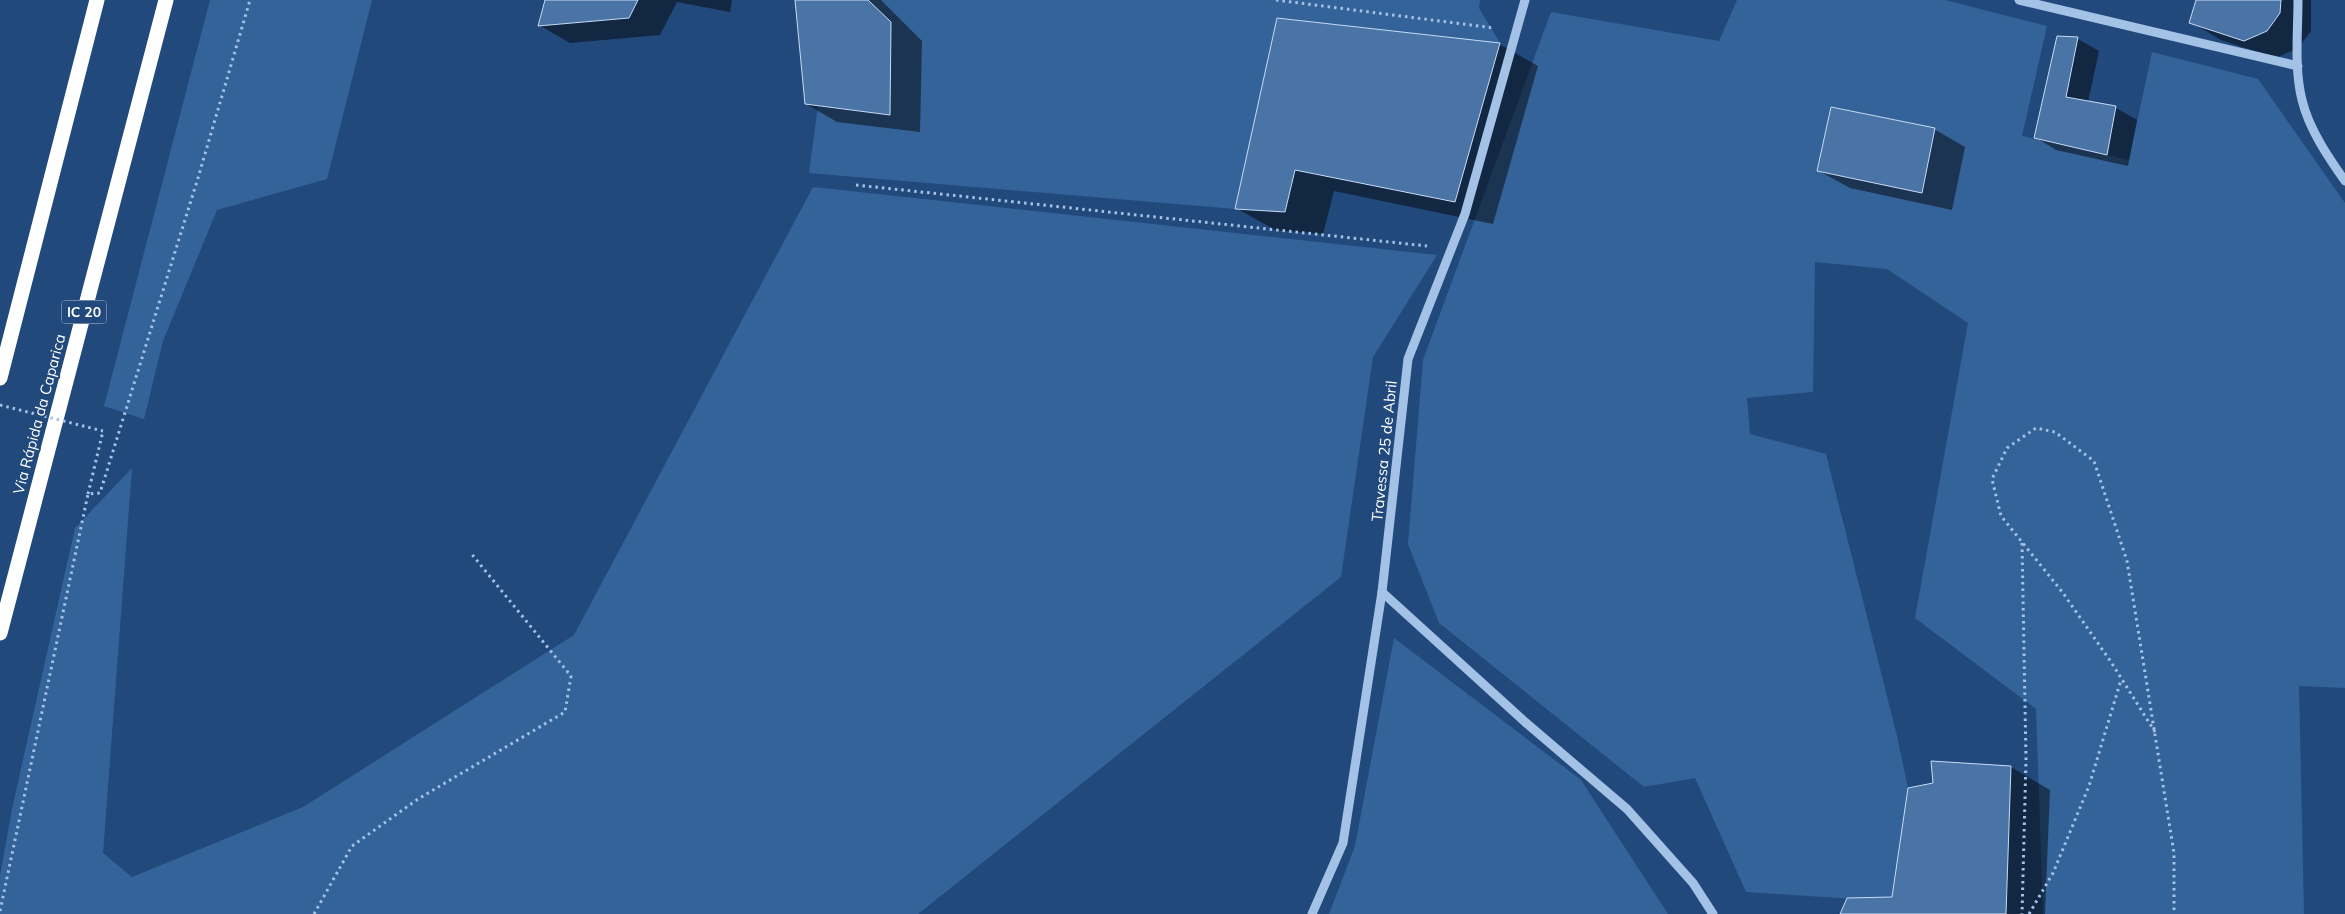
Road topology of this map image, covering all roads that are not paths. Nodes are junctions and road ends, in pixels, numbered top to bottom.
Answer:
1 (97, 0) edge
2 (166, 0) edge
3 (1526, 0) edge
4 (2019, 0) edge
5 (2298, 0) edge
6 (2298, 66) junction
7 (2345, 181) edge
8 (0, 378) edge
9 (1382, 592) junction
10 (1, 632) edge
11 (1312, 914) edge
12 (1712, 914) edge

1 - 8 highway
2 - 10 highway, Via Rápida da Caparica / IC 20
3 - 9 street, Travessa 25 de Abril
4 - 6 street
5 - 6 street
6 - 7 street
9 - 11 street, Travessa 25 de Abril
9 - 12 street

